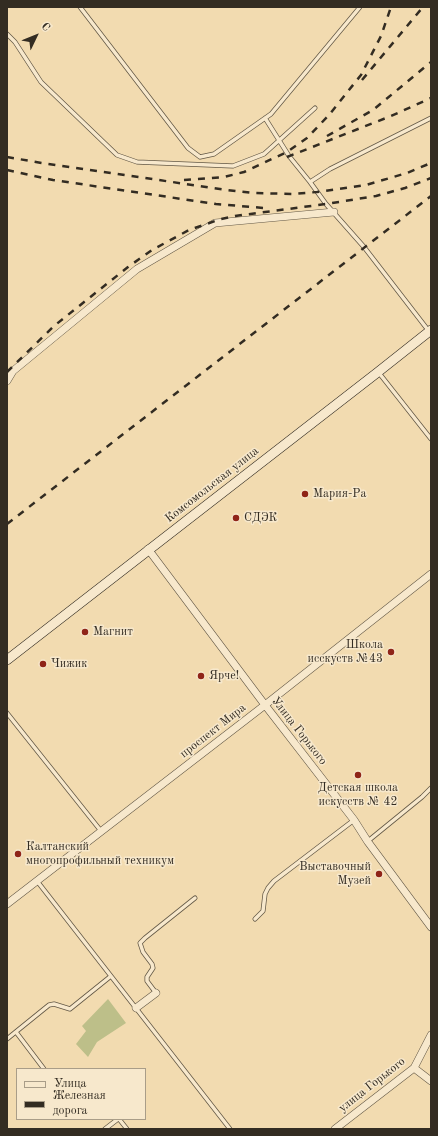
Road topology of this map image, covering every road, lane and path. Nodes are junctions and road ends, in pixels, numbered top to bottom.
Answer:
1 (80, 7) edge
2 (360, 7) edge
3 (7, 34) edge
4 (315, 108) dead end
5 (265, 118) junction
6 (431, 118) edge
7 (279, 140) junction
8 (310, 182) junction
9 (334, 212) junction
10 (430, 330) edge
11 (378, 372) junction
12 (7, 380) edge
13 (431, 439) edge
14 (148, 549) junction
15 (431, 574) edge
16 (7, 660) edge
17 (265, 705) junction
18 (7, 713) edge
19 (431, 788) edge
20 (354, 820) junction
21 (102, 832) junction
22 (368, 842) junction
23 (37, 881) junction
24 (195, 898) dead end
25 (7, 904) edge
26 (255, 919) dead end
27 (431, 927) edge
28 (111, 976) junction
29 (156, 993) joint
30 (136, 1008) junction
31 (16, 1032) junction
32 (431, 1035) edge
33 (7, 1039) edge
34 (43, 1068) edge
35 (414, 1068) junction
36 (431, 1081) edge
37 (117, 1120) edge
38 (119, 1120) edge
39 (105, 1129) edge
40 (127, 1129) edge
41 (230, 1129) edge
42 (335, 1129) edge

1 - 5 lane
2 - 5 lane
3 - 7 lane
4 - 7 lane
5 - 7 lane
6 - 8 lane
7 - 8 lane
8 - 9 lane
9 - 10 lane
9 - 12 street
10 - 11 street, Комсомольская улица
11 - 13 lane
11 - 14 street, Комсомольская улица
14 - 16 street, Комсомольская улица
14 - 17 street, Улица Горького
15 - 17 street, проспект Мира
17 - 20 street, Улица Горького
17 - 21 street, проспект Мира
18 - 21 lane
19 - 22 lane
20 - 22 street, Улица Горького
20 - 26 lane
21 - 23 street, проспект Мира
22 - 27 street, Улица Горького
23 - 25 street, проспект Мира
23 - 28 lane
24 - 29 lane
28 - 30 lane
28 - 31 lane
29 - 30 street
30 - 41 lane
31 - 33 lane
31 - 34 lane
32 - 35 street, улица Горького
35 - 36 street
35 - 42 street, улица Горького
37 - 39 lane
38 - 40 lane

